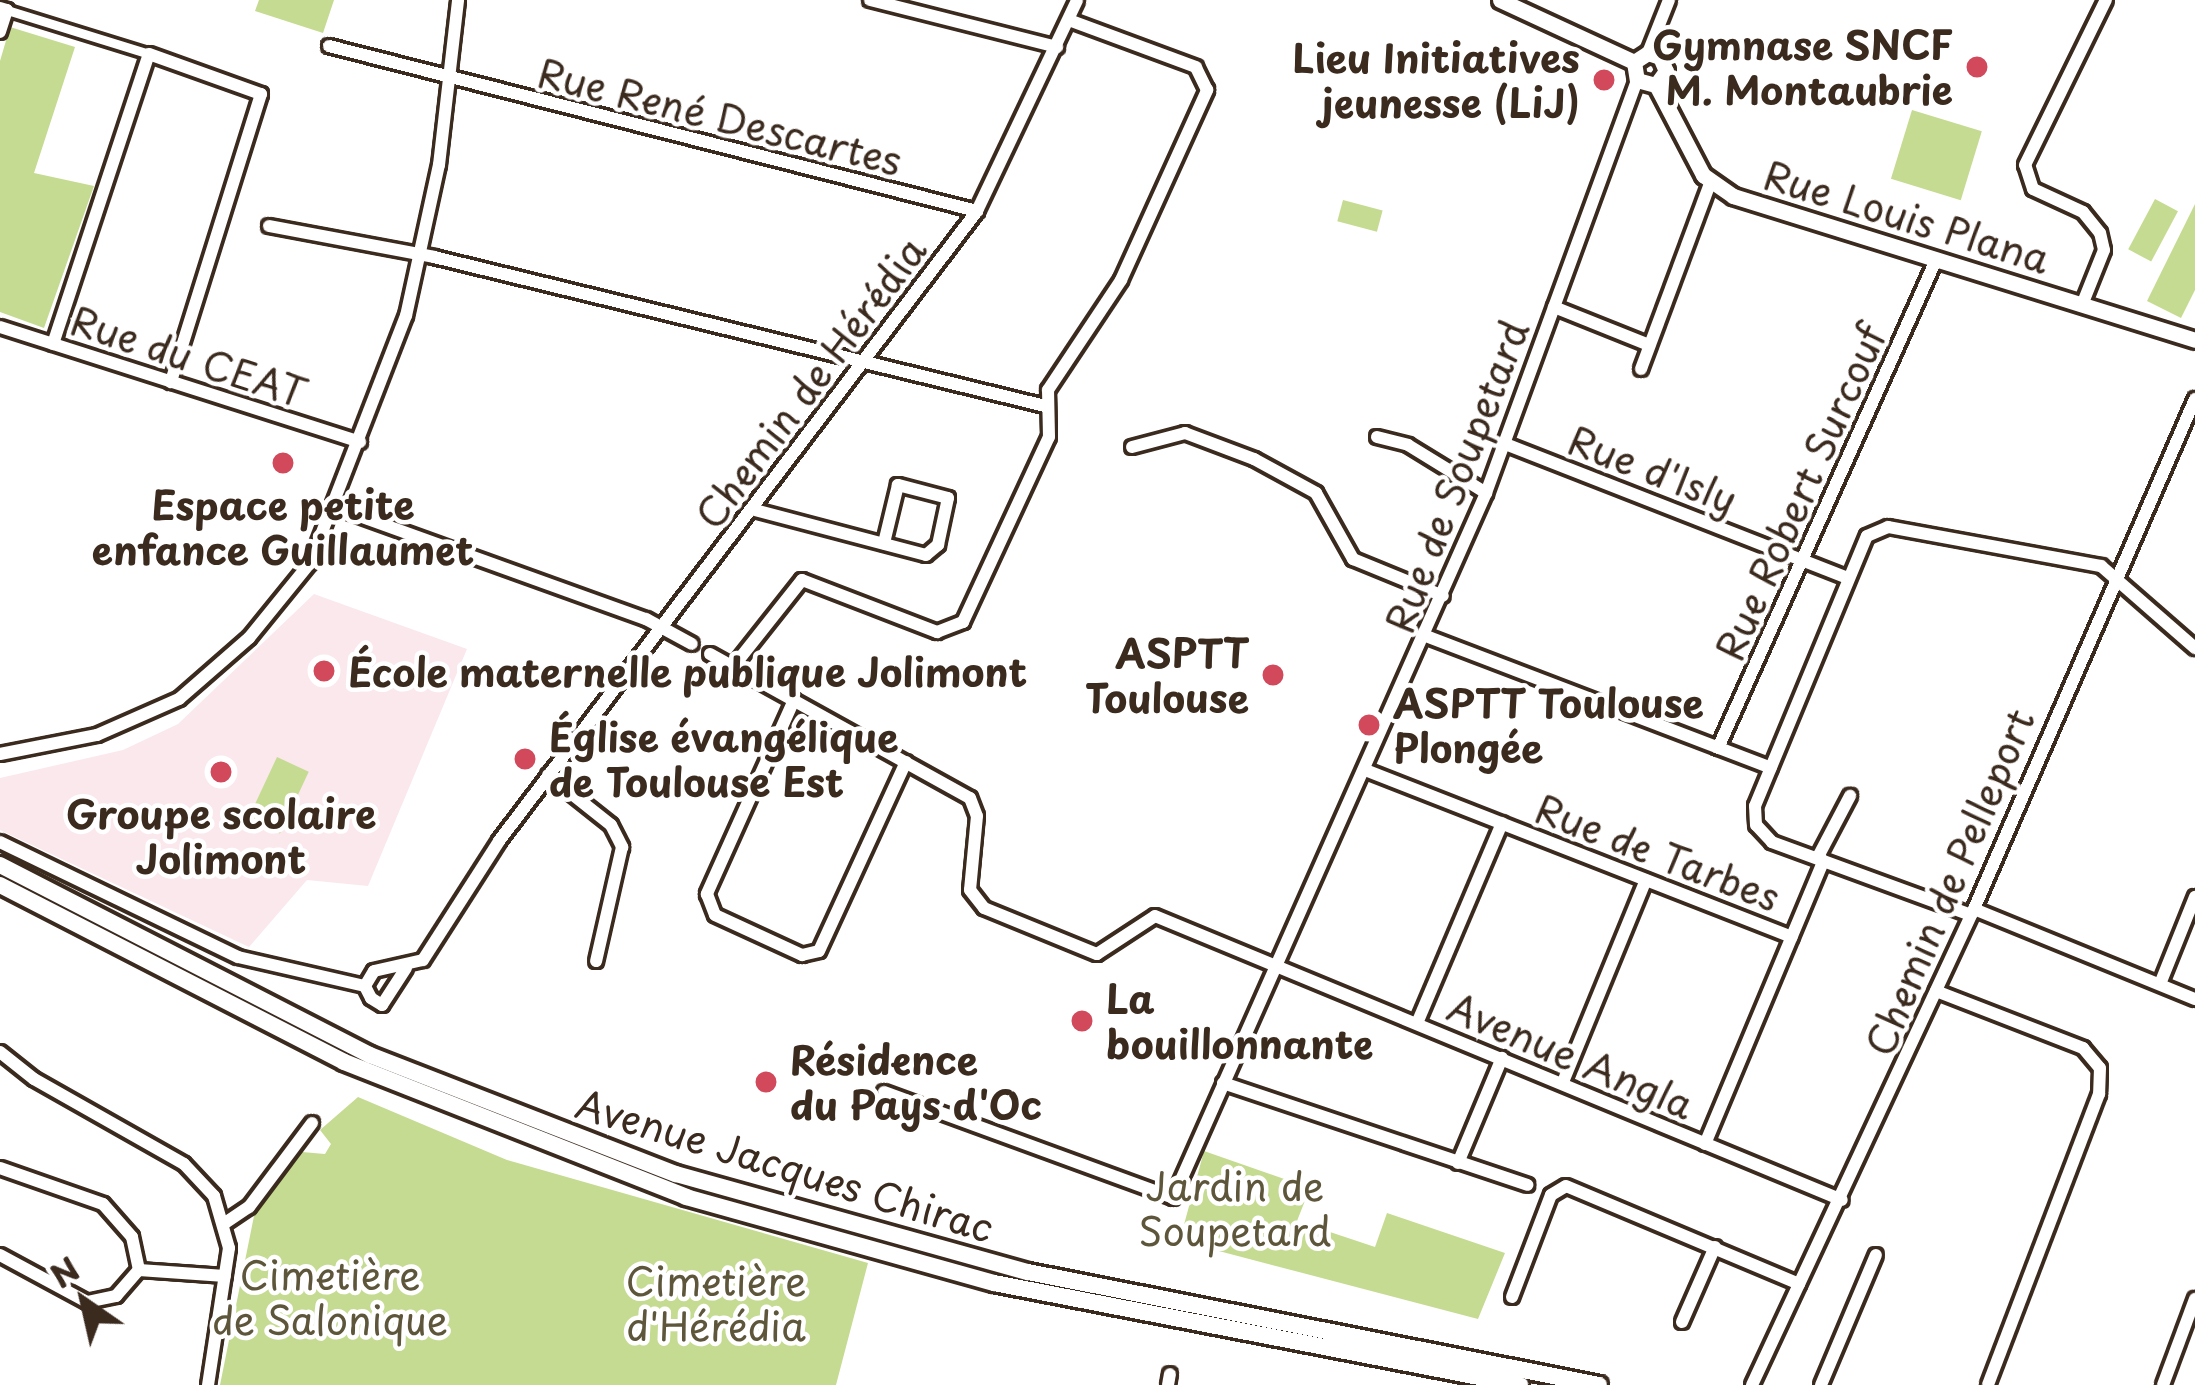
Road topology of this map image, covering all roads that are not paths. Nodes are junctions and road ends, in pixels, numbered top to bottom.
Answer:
1 (458, 0) edge
2 (870, 0) edge
3 (1077, 0) edge
4 (1500, 0) edge
5 (1669, 0) edge
6 (2106, 0) edge
7 (3, 9) edge
8 (1069, 20) junction
9 (0, 32) edge
10 (329, 46) dead end
11 (1057, 47) junction
12 (149, 54) junction
13 (1641, 57) junction
14 (449, 77) junction
15 (1636, 80) junction
16 (1656, 85) junction
17 (1710, 183) junction
18 (977, 211) junction
19 (269, 226) dead end
20 (420, 256) junction
21 (1936, 260) junction
22 (2082, 305) junction
23 (1554, 307) junction
24 (0, 327) edge
25 (2195, 340) edge
26 (53, 344) junction
27 (1648, 345) junction
28 (860, 365) junction
29 (1641, 369) dead end
30 (172, 382) junction
31 (2195, 399) edge
32 (1045, 406) junction
33 (1377, 437) dead end
34 (360, 442) junction
35 (1503, 443) junction
36 (1132, 447) dead end
37 (1486, 494) junction
38 (337, 508) junction
39 (752, 509) junction
40 (884, 543) junction
41 (1802, 559) junction
42 (1848, 578) junction
43 (2116, 580) junction
44 (1443, 596) junction
45 (660, 626) junction
46 (1426, 636) junction
47 (692, 644) dead end
48 (2195, 648) edge
49 (710, 654) dead end
50 (734, 667) junction
51 (794, 700) junction
52 (1718, 748) junction
53 (0, 754) edge
54 (906, 762) junction
55 (1771, 768) junction
56 (1368, 771) junction
57 (548, 775) junction
58 (1850, 796) dead end
59 (1502, 824) junction
60 (0, 842) edge
61 (1823, 862) junction
62 (0, 865) edge
63 (1646, 880) junction
64 (0, 885) edge
65 (2195, 897) edge
66 (1973, 912) junction
67 (1792, 937) junction
68 (596, 961) dead end
69 (1278, 967) junction
70 (406, 968) junction
71 (2160, 984) junction
72 (365, 986) junction
73 (1936, 991) junction
74 (2195, 999) edge
75 (1418, 1021) junction
76 (0, 1052) edge
77 (1502, 1058) junction
78 (1563, 1082) junction
79 (1222, 1083) junction
80 (884, 1092) dead end
81 (312, 1123) dead end
82 (1705, 1144) junction
83 (1458, 1163) junction
84 (0, 1168) edge
85 (1527, 1185) dead end
86 (1842, 1200) junction
87 (225, 1223) junction
88 (1715, 1246) junction
89 (0, 1255) edge
90 (1876, 1255) dead end
91 (139, 1270) junction
92 (225, 1276) junction
93 (1799, 1284) junction
94 (1513, 1297) dead end
95 (2195, 1299) edge
96 (1682, 1322) dead end
97 (208, 1385) edge
98 (1520, 1385) edge
99 (1599, 1385) edge
100 (1752, 1385) edge
101 (1821, 1385) edge
102 (1988, 1385) edge
103 (2162, 1385) edge

1 - 14 street
2 - 11 street
3 - 8 street, Chemin de Hérédia
4 - 13 street
5 - 13 street
6 - 22 street
7 - 9 street
7 - 12 street
8 - 11 street, Chemin de Hérédia
8 - 32 street
10 - 14 street, Rue René Descartes
11 - 18 street, Chemin de Hérédia
12 - 26 street
12 - 30 street
13 - 15 street
13 - 16 street, Rue Louis Plana
14 - 18 street, Rue René Descartes
14 - 20 street
15 - 16 street
15 - 23 street, Rue de Soupetard
16 - 17 street, Rue Louis Plana
17 - 21 street, Rue Louis Plana
17 - 27 street
18 - 28 street, Chemin de Hérédia
19 - 20 street
20 - 28 street
20 - 34 street
21 - 22 street, Rue Louis Plana
21 - 41 street, Rue Robert Surcouf
22 - 25 street, Rue Louis Plana
23 - 27 street
23 - 35 street, Rue de Soupetard
24 - 26 street, Rue du CEAT
26 - 30 street, Rue du CEAT
27 - 29 street
28 - 32 street
28 - 39 street, Chemin de Hérédia
30 - 34 street, Rue du CEAT
31 - 43 street, Chemin de Pelleport
32 - 50 street
33 - 37 street
34 - 38 street
35 - 37 street, Rue de Soupetard
35 - 41 street, Rue d'Isly
36 - 44 street
37 - 44 street, Rue de Soupetard
38 - 45 street
38 - 53 street
39 - 40 street
39 - 45 street, Chemin de Hérédia
40 - 40 street
41 - 42 street, Rue d'Isly
41 - 52 street, Rue Robert Surcouf
42 - 43 street
42 - 55 street
43 - 48 street
43 - 66 street, Chemin de Pelleport
44 - 46 street, Rue de Soupetard
45 - 47 street
45 - 57 street, Chemin de Hérédia
46 - 52 street
46 - 56 street, Rue de Soupetard
49 - 50 street
50 - 51 street
51 - 54 street
51 - 54 street
52 - 55 street
54 - 69 street, Avenue Angla
55 - 61 street
56 - 59 street, Rue de Tarbes
56 - 69 street, Rue de Soupetard
57 - 68 street
57 - 70 street, Chemin de Hérédia
58 - 61 street
59 - 63 street, Rue de Tarbes
59 - 75 street
60 - 72 street
61 - 66 street
61 - 67 street
62 - 99 main road, Avenue Jacques Chirac
63 - 67 street, Rue de Tarbes
63 - 78 street
64 - 98 main road, Avenue Jacques Chirac
65 - 71 street
66 - 71 street
66 - 73 street, Chemin de Pelleport
67 - 82 street
69 - 75 street, Avenue Angla
69 - 79 street, Rue de Soupetard
70 - 72 street, Chemin de Hérédia
70 - 72 street, Chemin de Hérédia
71 - 74 street
73 - 86 street, Chemin de Pelleport
73 - 102 street
75 - 77 street, Avenue Angla
76 - 87 street
77 - 78 street, Avenue Angla
77 - 83 street
78 - 82 street, Avenue Angla
79 - 80 street, Rue de Soupetard
79 - 83 street
81 - 87 street
82 - 86 street, Avenue Angla
83 - 85 street
84 - 91 street
86 - 93 street, Chemin de Pelleport
87 - 92 street
88 - 93 street
88 - 94 street
88 - 96 street
89 - 91 street
90 - 101 street
91 - 92 street
92 - 97 street
93 - 100 street, Chemin de Pelleport
95 - 103 street

